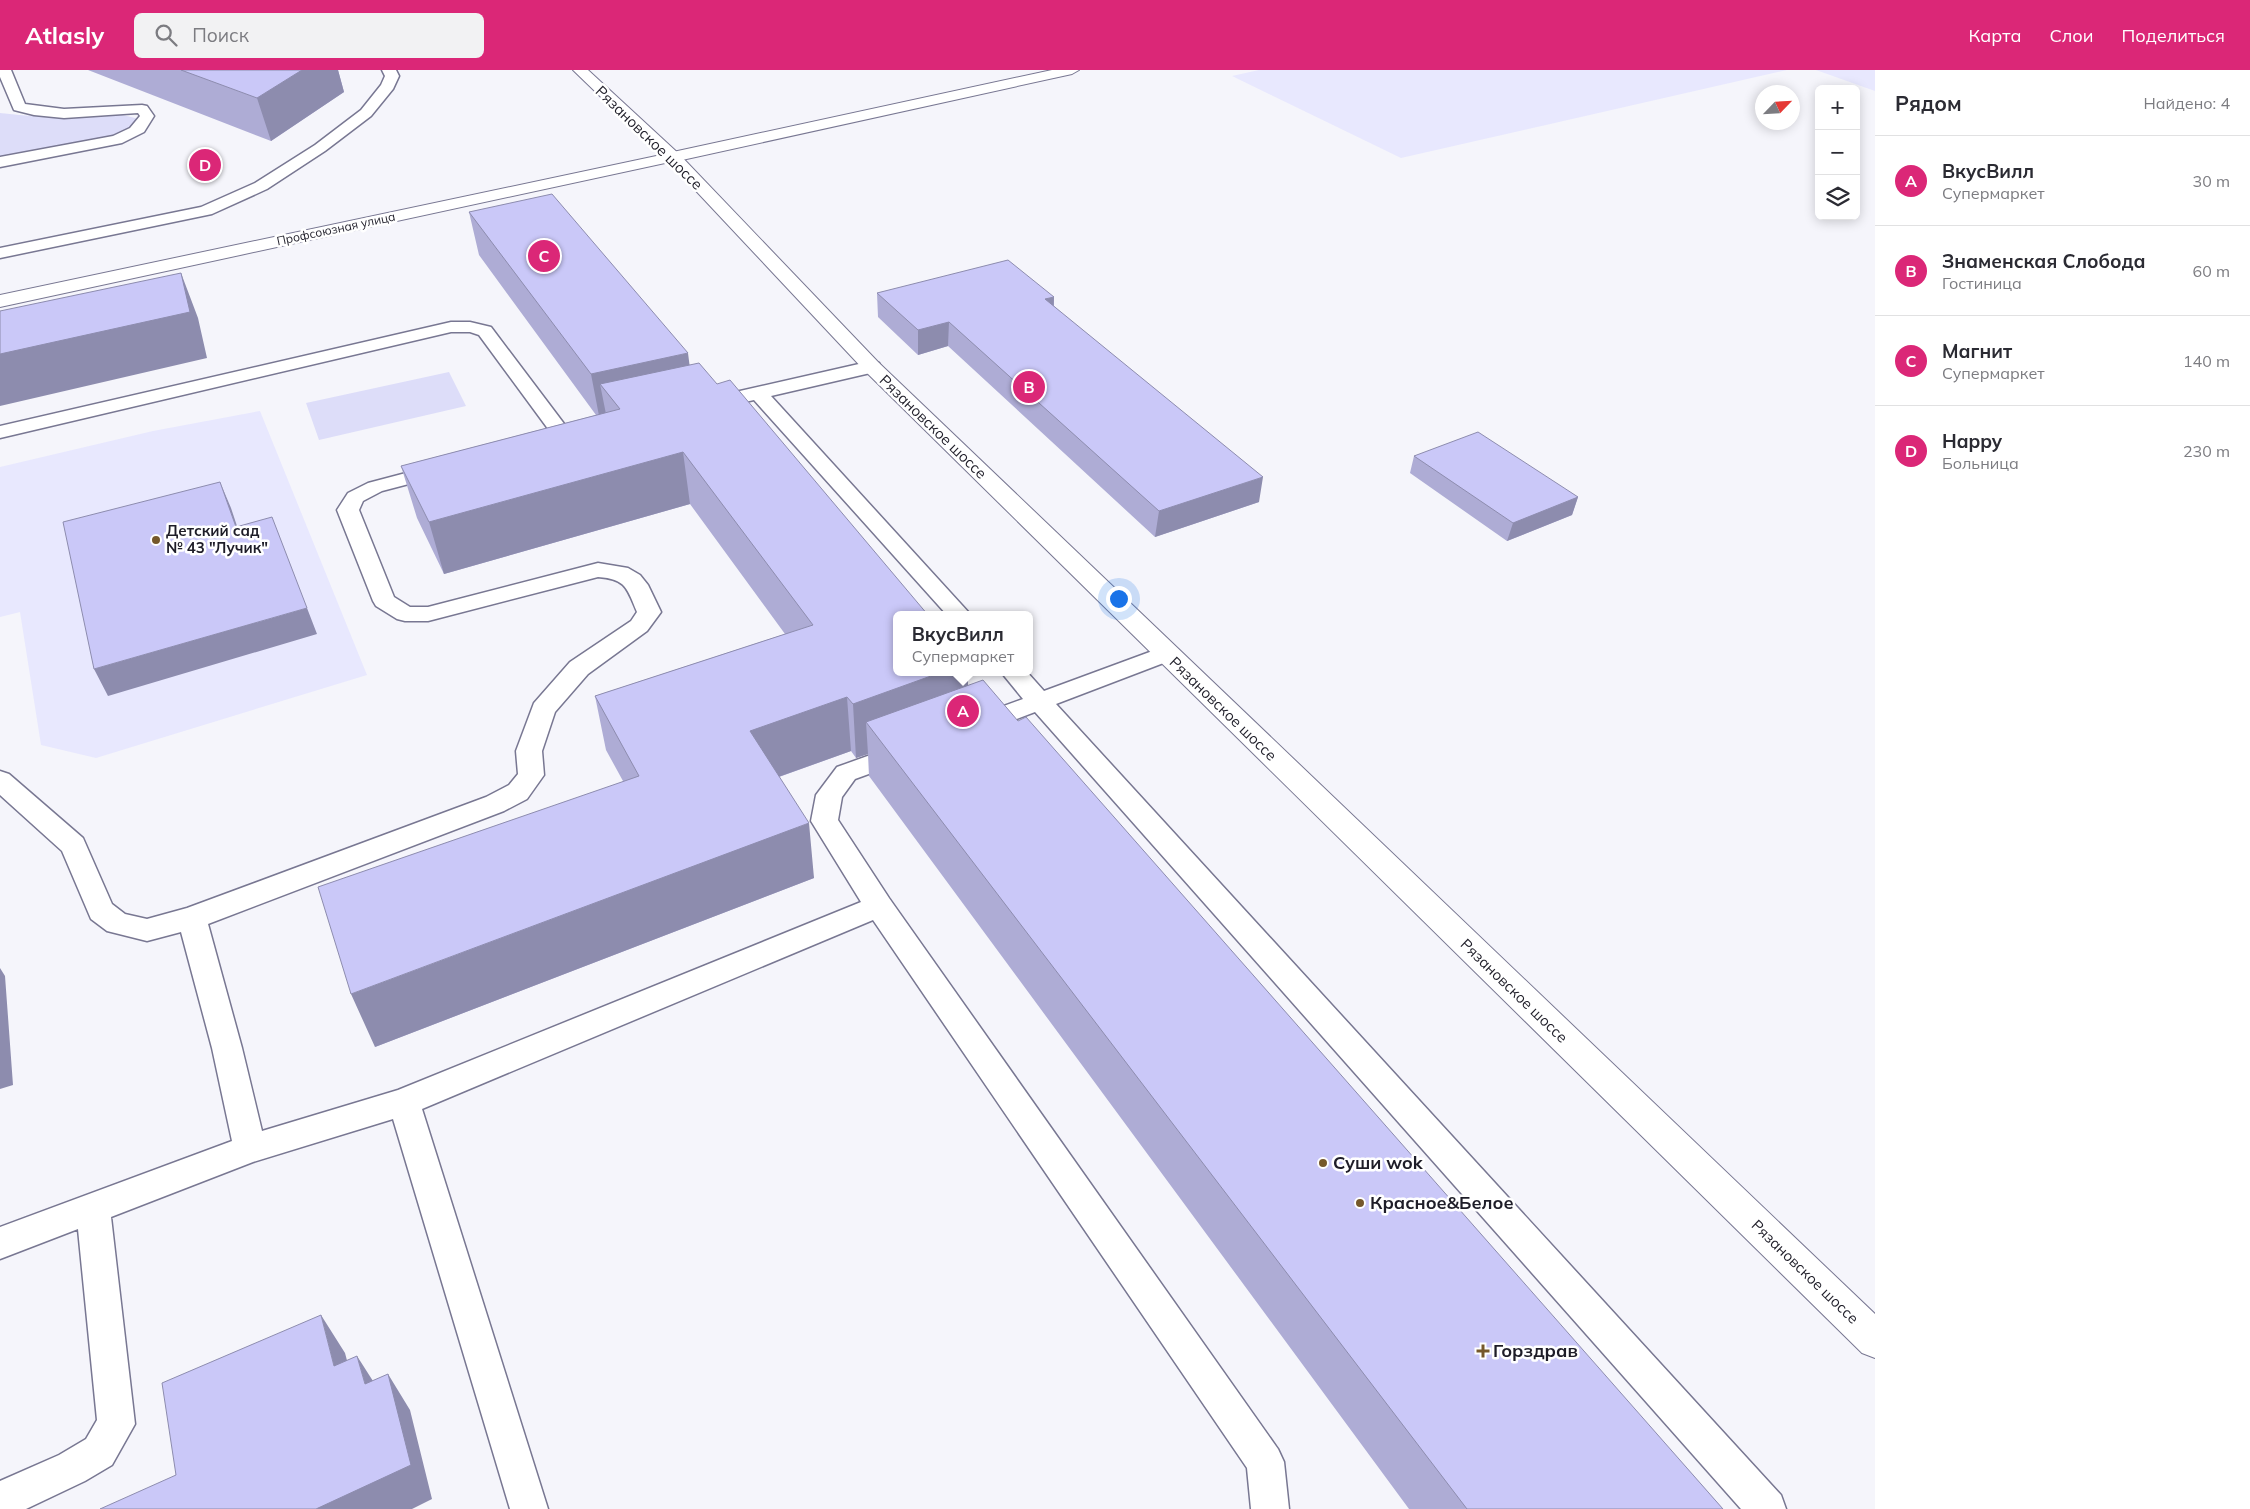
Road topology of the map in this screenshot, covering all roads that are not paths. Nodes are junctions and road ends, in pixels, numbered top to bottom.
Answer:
1 (2, 70) edge
2 (389, 70) edge
3 (580, 70) edge
4 (1072, 70) edge
5 (673, 157) junction
6 (0, 162) edge
7 (0, 253) edge
8 (0, 301) edge
9 (872, 367) junction
10 (758, 393) junction
11 (690, 409) edge
12 (0, 432) edge
13 (564, 438) edge
14 (460, 465) edge
15 (956, 611) edge
16 (1166, 654) junction
17 (1017, 676) edge
18 (1040, 702) junction
19 (0, 780) edge
20 (879, 906) junction
21 (192, 918) junction
22 (404, 1102) junction
23 (250, 1149) junction
24 (93, 1209) junction
25 (0, 1243) edge
26 (1875, 1340) edge
27 (0, 1501) edge
28 (529, 1509) edge
29 (1270, 1509) edge
30 (1767, 1509) edge

1 - 6 lane
2 - 7 lane
3 - 5 street, Рязановское шоссе
4 - 5 street, Профсоюзная улица
5 - 8 street, Профсоюзная улица
5 - 9 street, Рязановское шоссе
9 - 10 lane
9 - 16 street, Рязановское шоссе
10 - 11 lane
10 - 15 lane
12 - 13 lane
14 - 21 lane
16 - 18 lane
16 - 26 street, Рязановское шоссе
17 - 18 lane
18 - 20 lane
18 - 30 lane
19 - 21 lane
20 - 22 lane
20 - 29 lane
21 - 23 lane
22 - 23 lane
22 - 28 lane
23 - 24 lane
24 - 25 lane
24 - 27 lane

